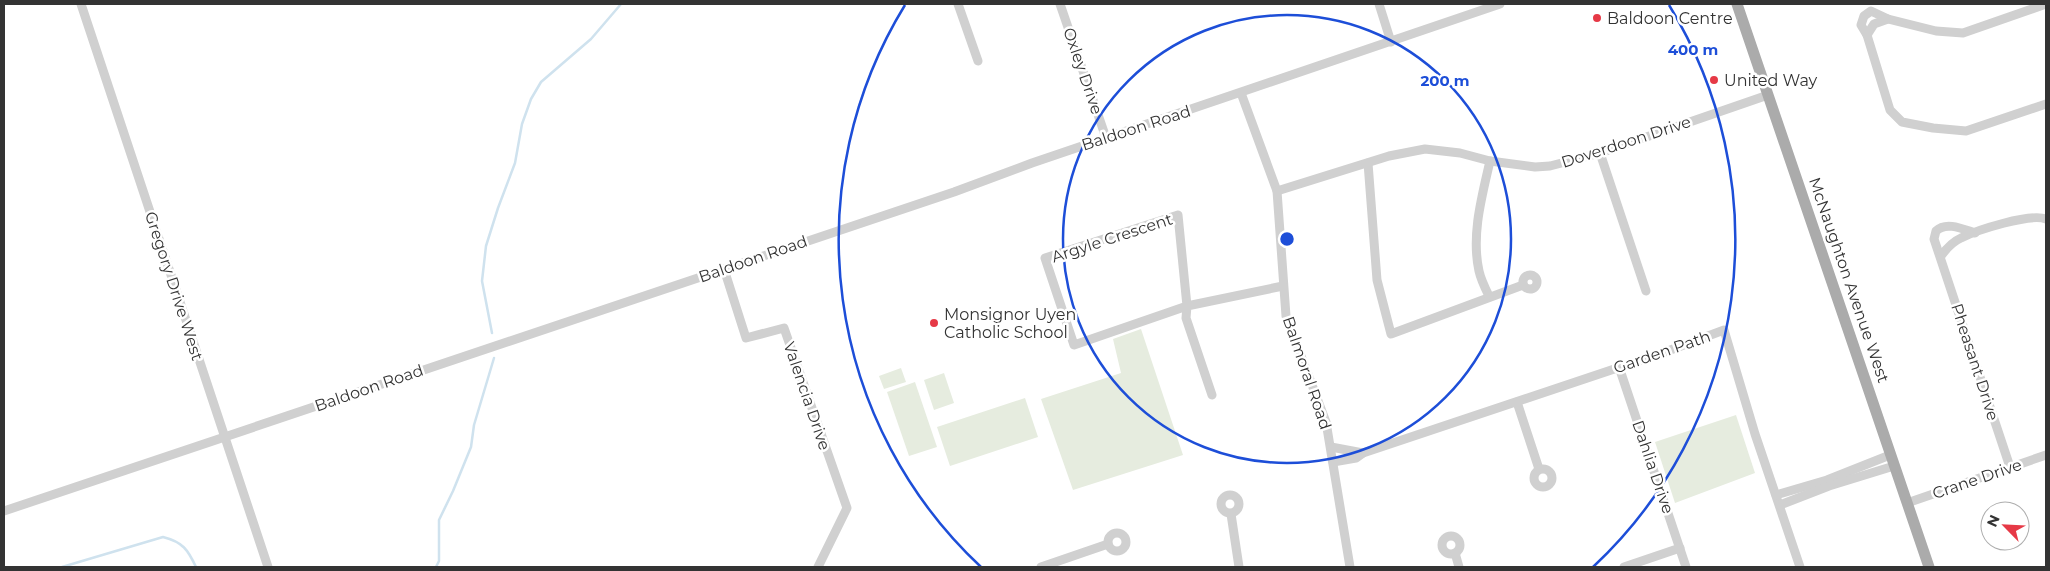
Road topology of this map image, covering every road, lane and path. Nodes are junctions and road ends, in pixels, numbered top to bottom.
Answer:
1 (81, 4) edge
2 (958, 4) edge
3 (1060, 4) edge
4 (1379, 4) edge
5 (1500, 4) edge
6 (1737, 4) edge
7 (2046, 4) edge
8 (1888, 19) junction
9 (1867, 35) junction
10 (1391, 42) junction
11 (978, 61) dead end
12 (1240, 93) junction
13 (1768, 95) junction
14 (2046, 104) edge
15 (1106, 138) junction
16 (1600, 153) junction
17 (1490, 161) junction
18 (1368, 163) junction
19 (1277, 191) junction
20 (2046, 219) edge
21 (1975, 233) junction
22 (1941, 256) junction
23 (724, 269) junction
24 (1523, 284) dead end
25 (1283, 286) junction
26 (1646, 291) dead end
27 (1488, 296) junction
28 (1187, 306) junction
29 (1619, 367) junction
30 (1212, 396) dead end
31 (1517, 402) junction
32 (224, 436) junction
33 (1331, 447) junction
34 (1363, 453) junction
35 (2046, 455) edge
36 (1892, 460) junction
37 (1333, 462) junction
38 (2010, 467) junction
39 (1539, 469) dead end
40 (1776, 495) junction
41 (1908, 503) junction
42 (1780, 505) junction
43 (4, 511) edge
44 (1231, 514) dead end
45 (1108, 544) dead end
46 (1680, 548) junction
47 (1455, 553) dead end
48 (268, 567) edge
49 (818, 567) edge
50 (1041, 567) edge
51 (1239, 567) edge
52 (1350, 567) edge
53 (1459, 567) edge
54 (1624, 567) edge
55 (1686, 567) edge
56 (1800, 567) edge
57 (1929, 567) edge

1 - 32 street, Gregory Drive West
2 - 11 street
3 - 15 street, Oxley Drive
4 - 10 street
5 - 10 street, Baldoon Road
6 - 13 main road, McNaughton Avenue West
7 - 8 street
8 - 9 street
8 - 9 street
9 - 14 street
10 - 12 street, Baldoon Road
12 - 15 street, Baldoon Road
12 - 19 street, Balmoral Road
13 - 16 street, Doverdoon Drive
13 - 36 main road, McNaughton Avenue West
15 - 23 street, Baldoon Road
16 - 17 street, Doverdoon Drive
16 - 26 street
17 - 18 street, Doverdoon Drive
17 - 27 street
18 - 19 street, Doverdoon Drive
18 - 27 street
19 - 25 street, Balmoral Road
20 - 21 street
21 - 22 street
21 - 22 street, Pheasant Drive
22 - 38 street, Pheasant Drive
23 - 32 street, Baldoon Road
23 - 49 street, Valencia Drive
24 - 27 street
25 - 28 street, Argyle Crescent
25 - 33 street, Balmoral Road
28 - 28 street, Argyle Crescent
28 - 30 street
29 - 31 street, Garden Path
29 - 40 street, Garden Path
29 - 46 street, Dahlia Drive
31 - 34 street, Garden Path
31 - 39 street
32 - 43 street, Baldoon Road
32 - 48 street, Gregory Drive West
33 - 34 street, Garden Path
33 - 37 street, Balmoral Road
34 - 37 street, Garden Path
35 - 38 street, Crane Drive
36 - 40 street
36 - 41 main road, McNaughton Avenue West
36 - 42 street
37 - 52 street, Balmoral Road
38 - 41 street, Crane Drive
40 - 42 street, Garden Path
41 - 57 main road, McNaughton Avenue West
42 - 56 street, Garden Path
44 - 51 street
45 - 50 street
46 - 54 street
46 - 55 street, Dahlia Drive
47 - 53 street

